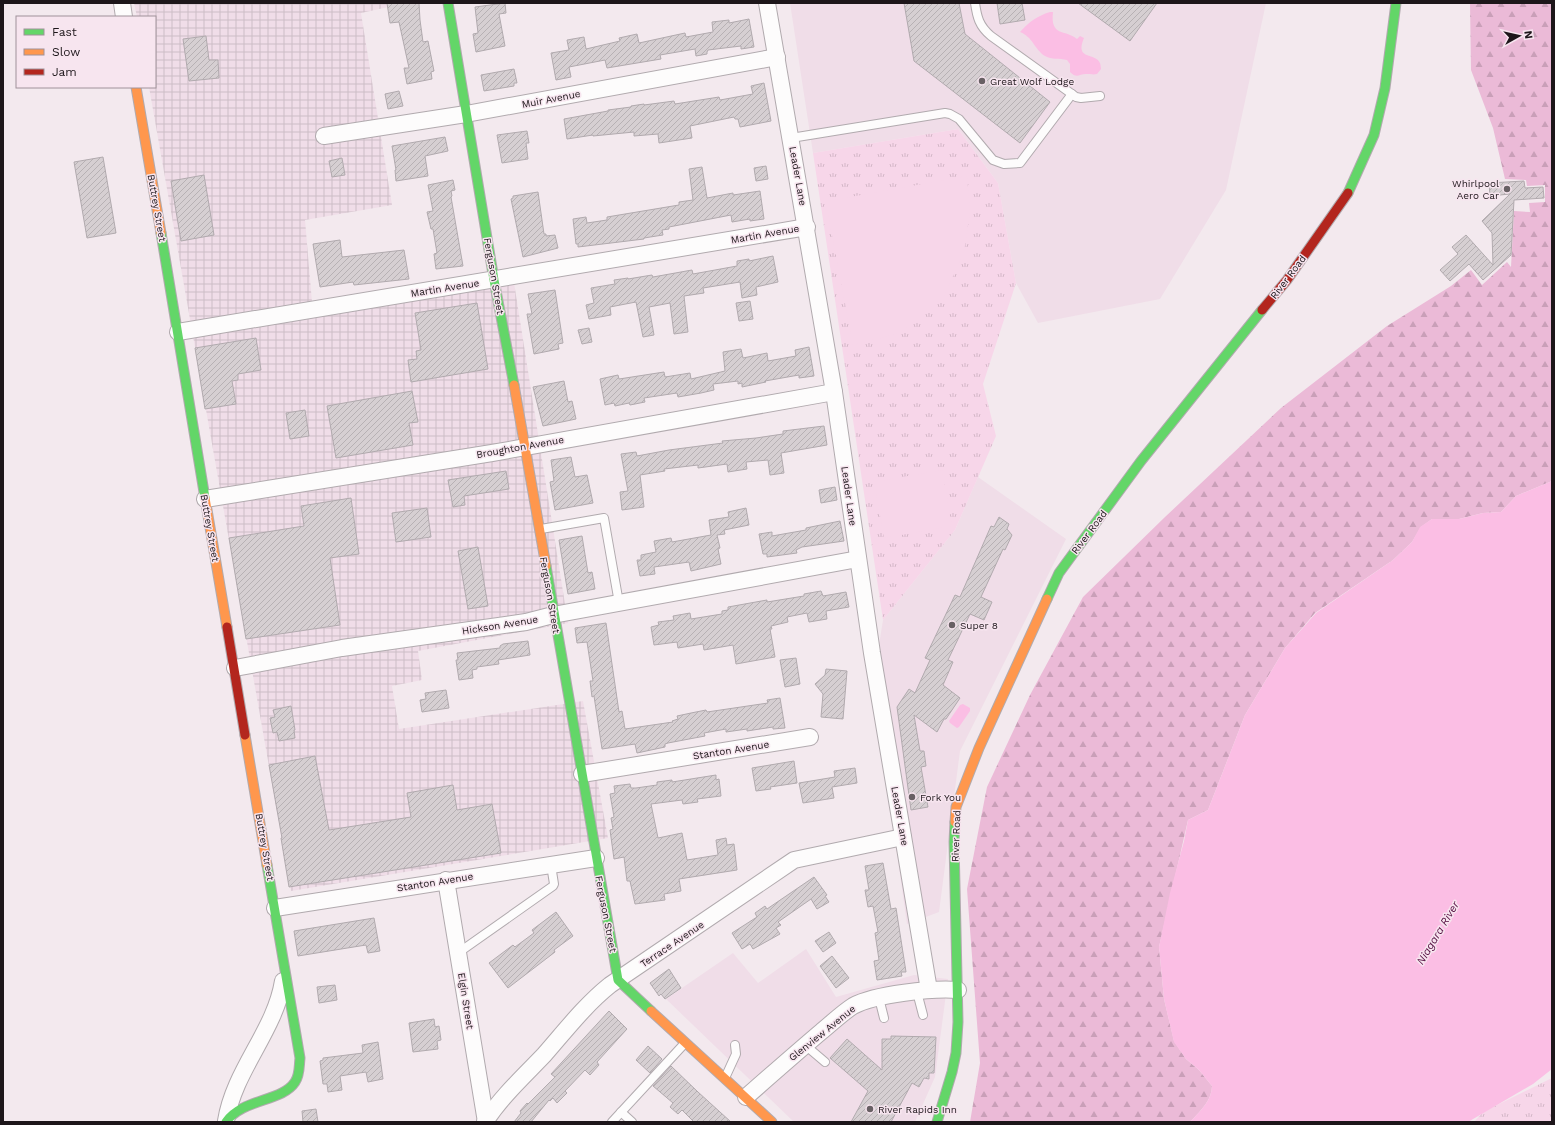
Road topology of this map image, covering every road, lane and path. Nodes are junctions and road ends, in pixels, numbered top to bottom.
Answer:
1 (122, 3) edge
2 (448, 3) edge
3 (767, 3) edge
4 (974, 3) edge
5 (1396, 3) edge
6 (124, 16) edge
7 (777, 57) junction
8 (136, 88) edge
9 (1072, 94) junction
10 (1100, 96) dead end
11 (466, 114) junction
12 (324, 136) dead end
13 (791, 138) junction
14 (807, 227) junction
15 (494, 280) junction
16 (178, 332) junction
17 (834, 392) junction
18 (525, 446) junction
19 (205, 499) junction
20 (539, 529) junction
21 (858, 559) junction
22 (619, 603) junction
23 (553, 615) junction
24 (235, 668) junction
25 (810, 737) dead end
26 (582, 774) junction
27 (904, 838) junction
28 (596, 858) junction
29 (551, 865) junction
30 (446, 880) junction
31 (275, 908) junction
32 (458, 952) junction
33 (285, 968) junction
34 (618, 980) junction
35 (958, 990) junction
36 (923, 991) junction
37 (879, 998) junction
38 (923, 1015) dead end
39 (884, 1018) dead end
40 (685, 1043) junction
41 (805, 1045) junction
42 (735, 1046) dead end
43 (825, 1062) dead end
44 (725, 1078) junction
45 (746, 1097) junction
46 (622, 1112) junction
47 (226, 1121) edge
48 (486, 1122) edge
49 (612, 1122) edge
50 (632, 1122) edge
51 (772, 1122) edge
52 (937, 1122) edge

1 - 6 street
2 - 11 street, Ferguson Street
3 - 7 street, Leader Lane
4 - 9 lane
5 - 35 street, River Road
7 - 11 street, Muir Avenue
7 - 13 street, Leader Lane
8 - 16 street, Buttrey Street
9 - 10 lane
9 - 13 lane
11 - 12 street, Muir Avenue
11 - 15 street, Ferguson Street
13 - 14 street, Leader Lane
14 - 15 street, Martin Avenue
14 - 17 street, Leader Lane
15 - 16 street, Martin Avenue
15 - 18 street, Ferguson Street
16 - 19 street, Buttrey Street
17 - 18 street, Broughton Avenue
17 - 21 street, Leader Lane
18 - 19 street, Broughton Avenue
18 - 20 street, Ferguson Street
19 - 24 street, Buttrey Street
20 - 22 lane
20 - 23 street, Ferguson Street
21 - 22 street, Hickson Avenue
21 - 27 street, Leader Lane
22 - 23 street, Hickson Avenue
23 - 24 street, Hickson Avenue
23 - 26 street, Ferguson Street
24 - 31 street, Buttrey Street
25 - 26 street, Stanton Avenue
26 - 28 street, Ferguson Street
27 - 34 street, Terrace Avenue
27 - 36 street, Leader Lane
28 - 29 street, Stanton Avenue
28 - 34 street, Ferguson Street
29 - 30 street, Stanton Avenue
29 - 32 lane
30 - 31 street, Stanton Avenue
30 - 32 street, Elgin Street
31 - 33 street, Buttrey Street
32 - 48 street, Elgin Street
33 - 47 street, Buttrey Street
33 - 47 street, Buttrey Street
34 - 40 street
34 - 48 street, Terrace Avenue
35 - 36 street, Glenview Avenue
35 - 52 street, River Road
36 - 37 street, Glenview Avenue
36 - 38 lane
37 - 39 lane
37 - 41 street, Glenview Avenue
40 - 44 street
40 - 46 lane
41 - 43 lane
41 - 45 street, Glenview Avenue
42 - 44 lane
44 - 45 street
45 - 51 street
46 - 49 lane
46 - 50 lane

